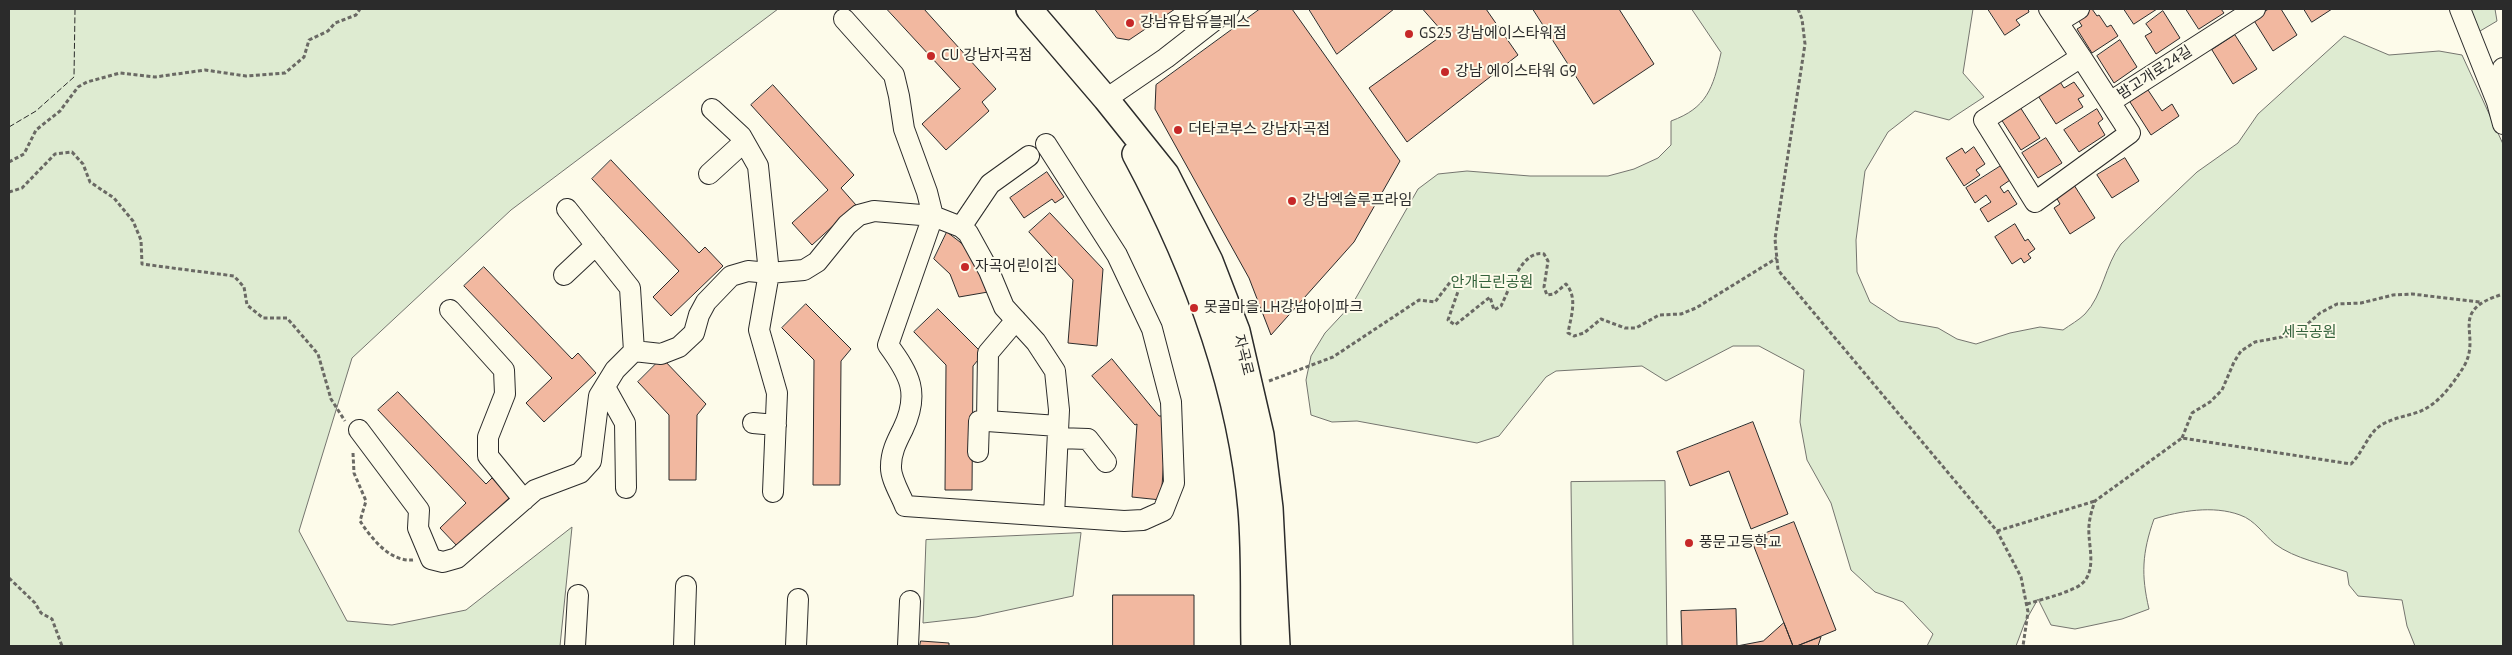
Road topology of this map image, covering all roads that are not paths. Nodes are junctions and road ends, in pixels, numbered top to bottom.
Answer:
1 (1029, 9) edge
2 (1230, 9) edge
3 (2079, 9) edge
4 (2255, 9) edge
5 (2460, 9) edge
6 (2053, 16) edge
7 (844, 19) dead end
8 (2081, 57) junction
9 (2503, 68) edge
10 (1106, 99) junction
11 (2110, 102) junction
12 (2497, 102) junction
13 (712, 110) dead end
14 (2503, 124) edge
15 (744, 142) junction
16 (1046, 144) dead end
17 (1029, 156) dead end
18 (709, 174) dead end
19 (567, 209) dead end
20 (933, 216) junction
21 (961, 227) junction
22 (596, 245) junction
23 (769, 274) junction
24 (564, 275) dead end
25 (450, 310) dead end
26 (1016, 320) junction
27 (634, 351) junction
28 (605, 387) junction
29 (987, 421) junction
30 (753, 423) dead end
31 (776, 425) junction
32 (1058, 432) junction
33 (353, 434) road end
34 (978, 452) dead end
35 (1106, 462) dead end
36 (626, 488) dead end
37 (773, 492) dead end
38 (524, 500) junction
39 (1054, 516) junction
40 (686, 586) dead end
41 (578, 595) dead end
42 (798, 599) dead end
43 (910, 601) dead end
44 (575, 646) edge
45 (684, 646) edge
46 (796, 646) edge
47 (908, 646) edge
48 (1254, 646) edge
49 (1276, 646) edge

1 - 10 main road, 자곡로
2 - 10 street
3 - 6 street
4 - 11 street, 밤고개로24길
5 - 12 street
6 - 8 street
7 - 20 street
8 - 11 street
8 - 11 street, 밤고개로24길
9 - 12 street
10 - 48 main road, 자곡로
10 - 49 main road, 자곡로
12 - 14 street
13 - 15 street
15 - 18 street
15 - 23 street
16 - 39 street
17 - 21 street
19 - 22 street
20 - 21 street
20 - 23 street
20 - 39 street
21 - 26 street
22 - 24 street
22 - 27 street
23 - 27 street
23 - 31 street
25 - 38 street
26 - 29 street
26 - 32 street
27 - 28 street
28 - 36 street
28 - 38 street
29 - 32 street
29 - 34 street
30 - 31 street
31 - 37 street
32 - 35 street
32 - 39 street
33 - 38 street
40 - 45 street
41 - 44 street
42 - 46 street
43 - 47 street

